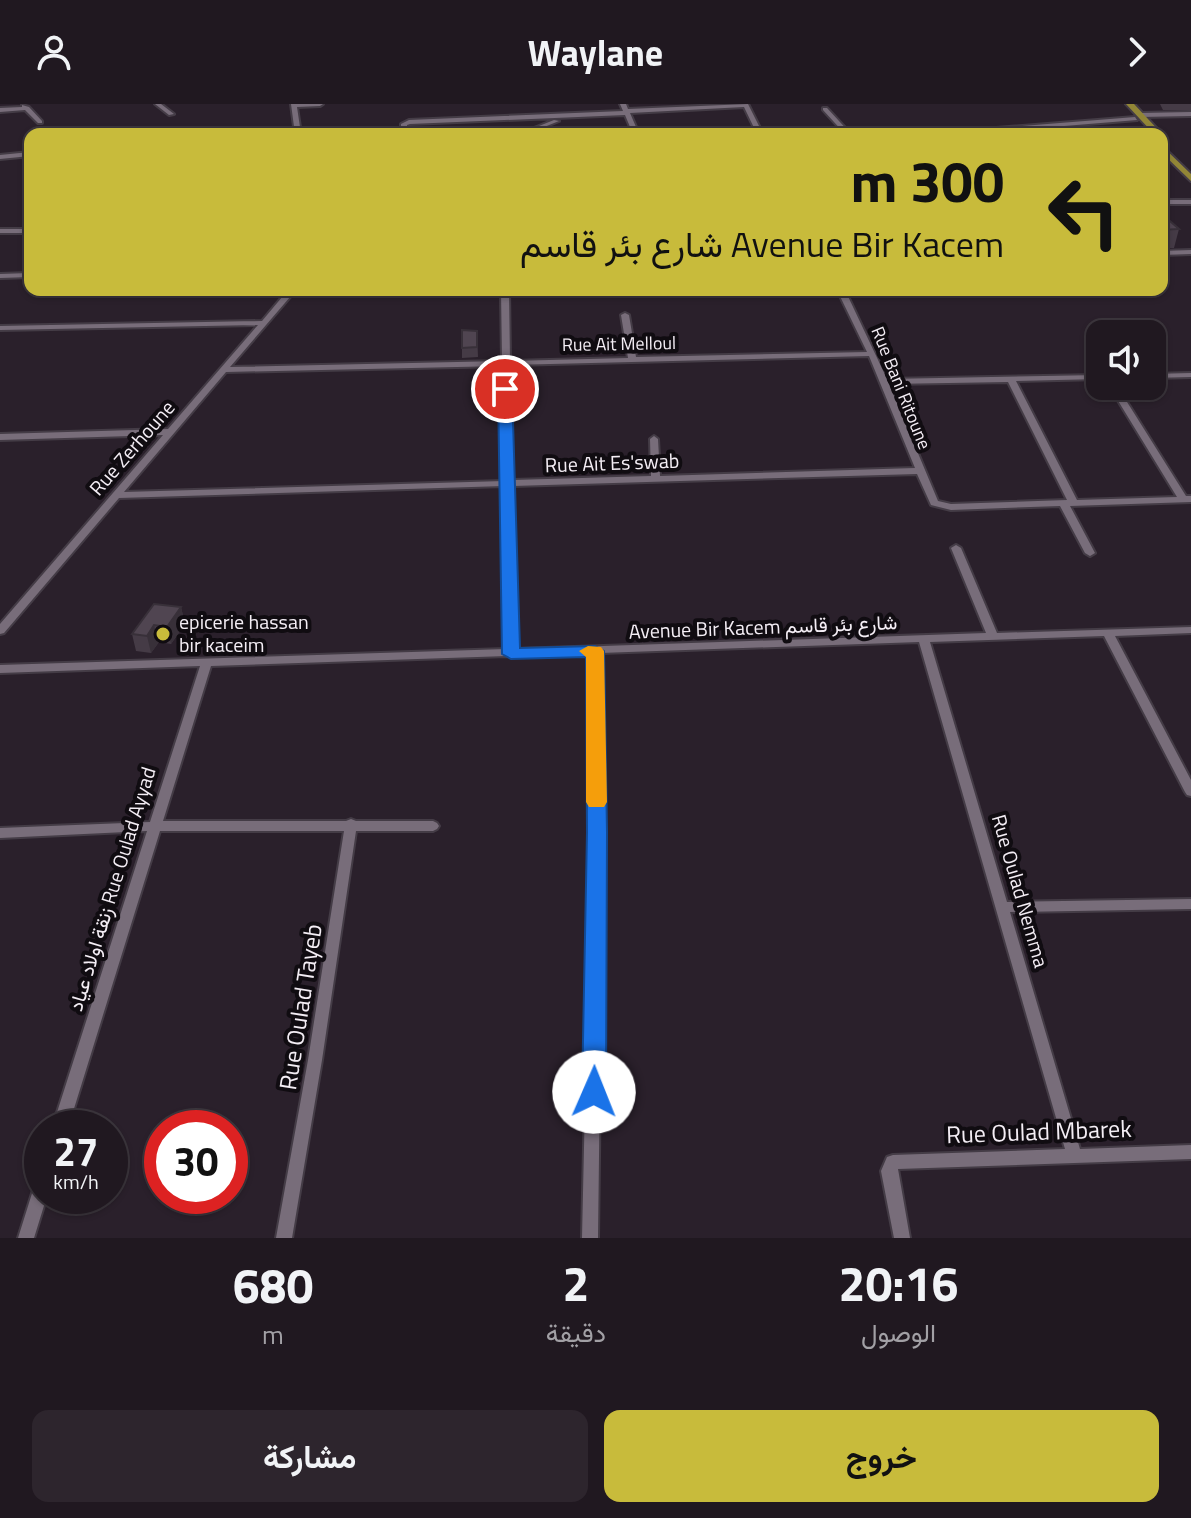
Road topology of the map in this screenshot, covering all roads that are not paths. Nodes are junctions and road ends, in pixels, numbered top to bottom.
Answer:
1 (158, 104) edge
2 (320, 104) edge
3 (1121, 104) edge
4 (1130, 104) edge
5 (294, 105) edge
6 (745, 105) edge
7 (24, 106) edge
8 (626, 109) edge
9 (825, 109) dead end
10 (0, 110) edge
11 (171, 114) dead end
12 (1191, 114) edge
13 (579, 115) junction
14 (534, 117) junction
15 (1138, 117) junction
16 (40, 122) dead end
17 (536, 127) joint
18 (297, 128) edge
19 (404, 128) edge
20 (634, 128) edge
21 (757, 128) edge
22 (842, 128) edge
23 (1027, 128) edge
24 (1145, 128) edge
25 (1151, 128) edge
26 (1168, 145) edge
27 (1168, 154) edge
28 (24, 155) edge
29 (0, 157) edge
30 (1191, 169) edge
31 (1191, 179) edge
32 (1168, 202) edge
33 (1191, 202) edge
34 (0, 231) edge
35 (24, 231) edge
36 (1191, 252) edge
37 (1168, 253) edge
38 (24, 275) edge
39 (0, 276) edge
40 (287, 296) edge
41 (505, 296) edge
42 (844, 296) edge
43 (625, 315) dead end
44 (263, 323) junction
45 (0, 328) edge
46 (872, 354) junction
47 (632, 360) junction
48 (506, 363) junction
49 (223, 370) junction
50 (1191, 375) edge
51 (1166, 376) edge
52 (1086, 377) edge
53 (1011, 379) junction
54 (884, 382) junction
55 (1122, 400) edge
56 (170, 432) junction
57 (0, 437) edge
58 (654, 439) dead end
59 (918, 471) junction
60 (656, 480) junction
61 (508, 484) junction
62 (115, 495) junction
63 (1187, 500) edge
64 (1068, 502) junction
65 (956, 548) dead end
66 (1090, 553) dead end
67 (1191, 630) edge
68 (0, 631) edge
69 (1108, 633) junction
70 (993, 637) junction
71 (924, 640) junction
72 (595, 651) junction
73 (511, 654) junction
74 (206, 664) junction
75 (0, 669) edge
76 (1191, 792) edge
77 (351, 824) junction
78 (155, 826) junction
79 (433, 826) dead end
80 (0, 833) edge
81 (1191, 904) edge
82 (1004, 907) junction
83 (66, 1110) edge
84 (1191, 1152) edge
85 (1074, 1154) junction
86 (34, 1214) edge
87 (26, 1238) edge
88 (284, 1238) edge
89 (590, 1238) edge
90 (902, 1238) edge

1 - 11 street
2 - 5 street
3 - 15 main road
4 - 15 main road
5 - 18 street
6 - 8 street
6 - 21 street
7 - 10 street
7 - 16 street
8 - 13 street
8 - 20 street
9 - 22 street
12 - 15 street
13 - 14 street
13 - 17 street
14 - 17 street
14 - 19 street
15 - 23 street
15 - 24 main road
15 - 25 main road
26 - 30 main road
27 - 31 main road
28 - 29 street
32 - 33 street
34 - 35 street
36 - 37 street
38 - 39 street
40 - 44 street, Rue Zerhoune
41 - 48 street
42 - 46 street, Rue Bani Ritoune
43 - 47 street
44 - 45 street
44 - 49 street, Rue Zerhoune
46 - 47 street, Rue Ait Melloul
46 - 54 street, Rue Bani Ritoune
47 - 48 street, Rue Ait Melloul
48 - 49 street, Rue Ait Melloul
48 - 61 street
49 - 56 street, Rue Zerhoune
50 - 51 street
52 - 53 street
53 - 54 street
53 - 64 street
54 - 59 street, Rue Bani Ritoune
55 - 63 street
56 - 57 street
56 - 62 street, Rue Zerhoune
58 - 60 street
59 - 60 street, Rue Ait Es'swab
59 - 64 street, Rue Bani Ritoune
60 - 61 street, Rue Ait Es'swab
61 - 62 street, Rue Ait Es'swab
61 - 73 street
62 - 68 street, Rue Zerhoune
63 - 64 street
64 - 66 street
65 - 70 street
67 - 69 street, Avenue Bir Kacem شارع بئر قاسم
69 - 70 street, Avenue Bir Kacem شارع بئر قاسم
69 - 76 street
70 - 71 street, Avenue Bir Kacem شارع بئر قاسم
71 - 72 street, Avenue Bir Kacem شارع بئر قاسم
71 - 82 street, Rue Oulad Nemma
72 - 73 street, Avenue Bir Kacem شارع بئر قاسم
72 - 89 street
73 - 74 street, Avenue Bir Kacem شارع بئر قاسم
74 - 75 street, Avenue Bir Kacem شارع بئر قاسم
74 - 78 street, زنقة اولاد عياد Rue Oulad Ayyad
77 - 78 street
77 - 79 street
77 - 88 street, Rue Oulad Tayeb
78 - 80 street
78 - 83 street, زنقة اولاد عياد Rue Oulad Ayyad
81 - 82 street
82 - 85 street, Rue Oulad Nemma
84 - 85 street, Rue Oulad Mbarek
85 - 90 street, Rue Oulad Mbarek
86 - 87 street

